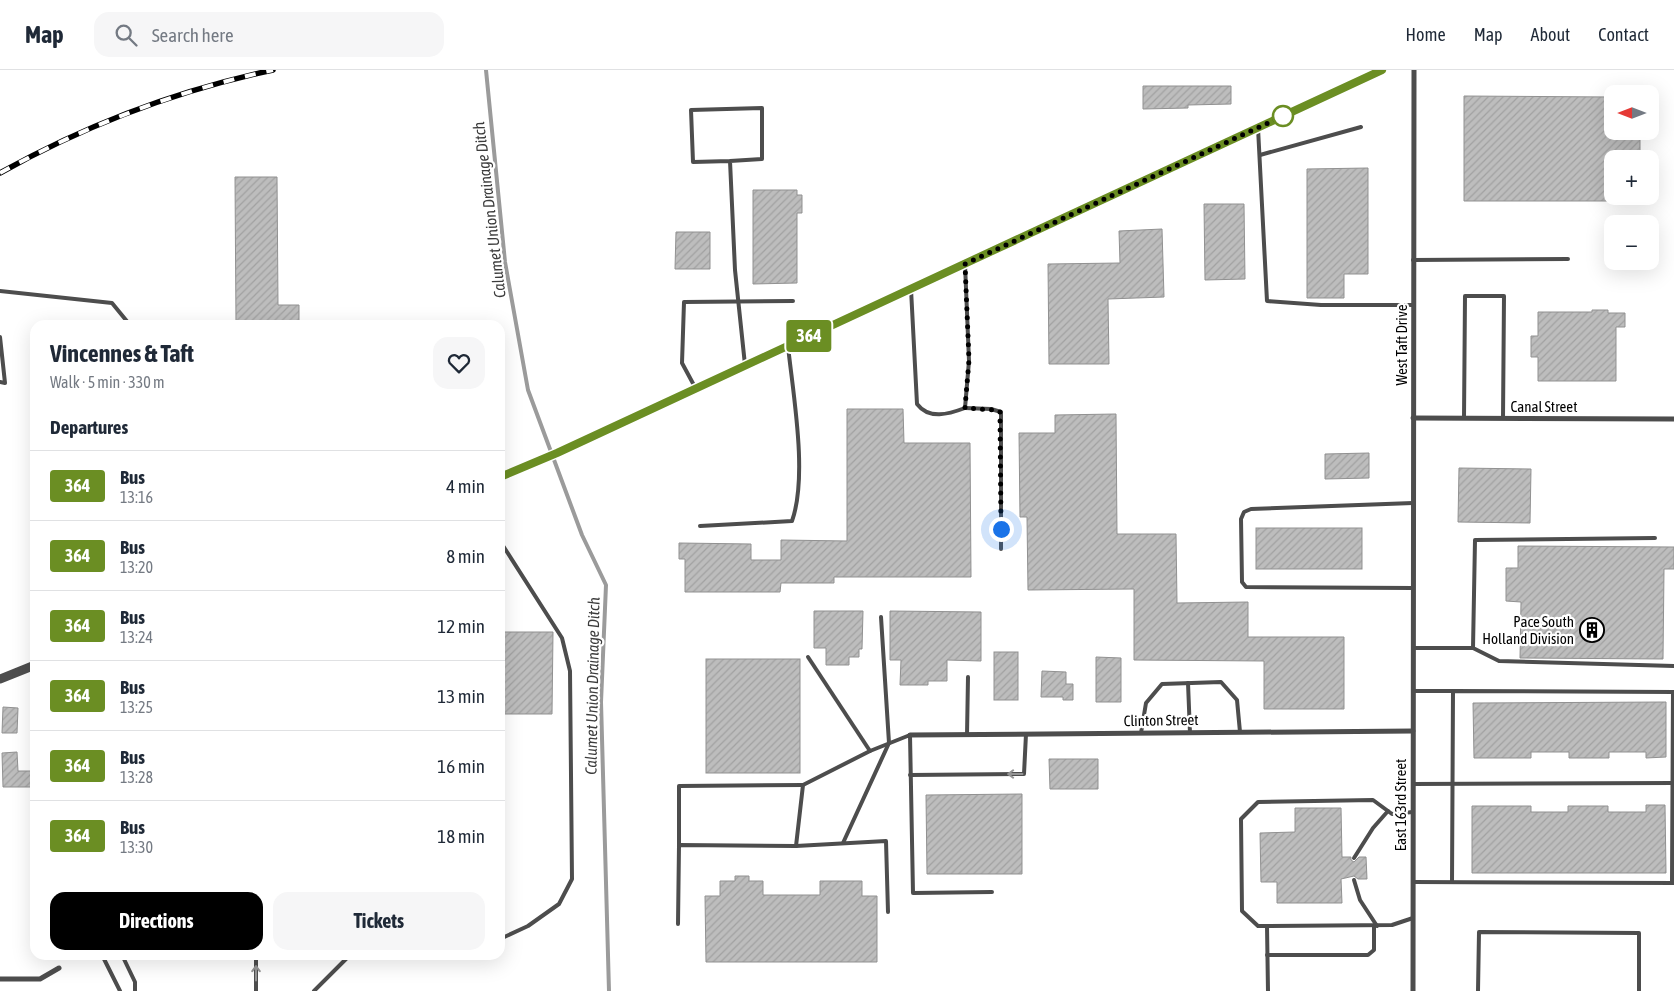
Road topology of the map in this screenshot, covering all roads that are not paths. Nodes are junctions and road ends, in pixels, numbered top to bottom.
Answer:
1 (1382, 70) edge
2 (1414, 70) edge
3 (1361, 127) dead end
4 (1258, 128) junction
5 (1260, 155) junction
6 (730, 161) junction
7 (1568, 259) dead end
8 (1413, 260) junction
9 (965, 264) junction
10 (911, 289) junction
11 (0, 291) edge
12 (793, 301) dead end
13 (737, 302) junction
14 (1413, 305) junction
15 (126, 320) edge
16 (0, 337) edge
17 (788, 346) junction
18 (745, 365) junction
19 (0, 382) edge
20 (696, 388) junction
21 (965, 408) junction
22 (1413, 418) junction
23 (1464, 418) junction
24 (1503, 418) junction
25 (1674, 419) edge
26 (505, 475) edge
27 (1413, 503) junction
28 (700, 526) dead end
29 (1655, 538) dead end
30 (1001, 548) dead end
31 (505, 549) edge
32 (1412, 588) junction
33 (881, 616) dead end
34 (1412, 619) joint
35 (1412, 648) junction
36 (1473, 648) junction
37 (808, 657) dead end
38 (1674, 666) edge
39 (30, 667) edge
40 (968, 677) dead end
41 (0, 679) edge
42 (1188, 683) junction
43 (1412, 691) junction
44 (1453, 691) junction
45 (1674, 692) edge
46 (1412, 731) junction
47 (1240, 732) junction
48 (1141, 733) junction
49 (1190, 733) junction
50 (967, 734) junction
51 (1026, 734) junction
52 (910, 735) junction
53 (889, 743) junction
54 (870, 751) junction
55 (910, 774) junction
56 (1673, 783) edge
57 (1412, 784) junction
58 (1453, 784) junction
59 (802, 785) junction
60 (1388, 811) junction
61 (1412, 812) junction
62 (843, 843) junction
63 (680, 845) junction
64 (796, 846) junction
65 (1354, 858) dead end
66 (1354, 880) dead end
67 (1412, 882) junction
68 (1452, 882) junction
69 (1673, 883) edge
70 (992, 892) dead end
71 (888, 912) dead end
72 (1412, 918) junction
73 (678, 924) dead end
74 (1267, 926) junction
75 (1376, 926) junction
76 (505, 937) edge
77 (1267, 955) junction
78 (104, 960) edge
79 (124, 960) edge
80 (256, 960) edge
81 (345, 960) edge
82 (59, 968) dead end
83 (0, 979) edge
84 (120, 991) edge
85 (135, 991) edge
86 (256, 991) edge
87 (314, 991) edge
88 (1268, 991) edge
89 (1412, 991) edge
90 (1478, 991) edge
91 (1639, 991) edge

1 - 4 street
2 - 8 street, West Taft Drive
3 - 5 lane
4 - 5 lane
4 - 9 street
5 - 14 lane
6 - 6 lane
6 - 13 lane
7 - 8 lane
8 - 14 street, West Taft Drive
9 - 10 street
9 - 21 lane
10 - 17 street
10 - 21 lane
11 - 15 lane
12 - 13 lane
13 - 18 lane
13 - 20 lane
14 - 22 street, West Taft Drive
16 - 19 lane
17 - 18 street
17 - 28 lane
18 - 20 street
20 - 26 street
21 - 30 lane
22 - 23 street, Canal Street
22 - 27 street, West Taft Drive
23 - 24 street, Canal Street
23 - 24 lane
24 - 25 street, Canal Street
27 - 32 street, West Taft Drive
27 - 32 lane
29 - 36 lane
31 - 76 lane
32 - 34 street, West Taft Drive
33 - 53 lane
34 - 35 street, East 163rd Street
35 - 36 lane
35 - 43 street, East 163rd Street
36 - 38 lane
37 - 54 lane
39 - 41 street
40 - 50 lane
42 - 47 lane
42 - 48 lane
42 - 49 lane
43 - 44 lane
43 - 46 street, East 163rd Street
44 - 45 lane
44 - 58 lane
45 - 56 lane
46 - 47 street, Clinton Street
46 - 57 street, East 163rd Street
47 - 49 street, Clinton Street
48 - 49 street, Clinton Street
48 - 51 street, Clinton Street
50 - 51 street, Clinton Street
50 - 52 street, Clinton Street
51 -> 55 lane
52 - 53 lane
52 - 55 lane
53 - 54 lane
53 - 62 lane
54 - 59 lane
55 - 70 lane
56 - 58 lane
56 - 69 lane
57 - 58 lane
57 - 61 street, East 163rd Street
58 - 68 lane
59 - 63 lane
59 - 64 lane
60 - 61 lane
60 - 65 lane
60 - 74 lane
61 - 67 street, East 163rd Street
62 - 64 lane
62 - 71 lane
63 - 64 lane
63 - 73 lane
66 - 75 lane
67 - 68 lane
67 - 72 street, East 163rd Street
68 - 69 lane
72 - 75 lane
72 - 89 street, East 163rd Street
74 - 75 lane
74 - 77 lane
75 - 77 lane
77 - 88 lane
78 - 84 lane
79 - 85 lane
86 -> 80 lane
81 - 87 lane
82 - 83 street
90 - 91 lane

